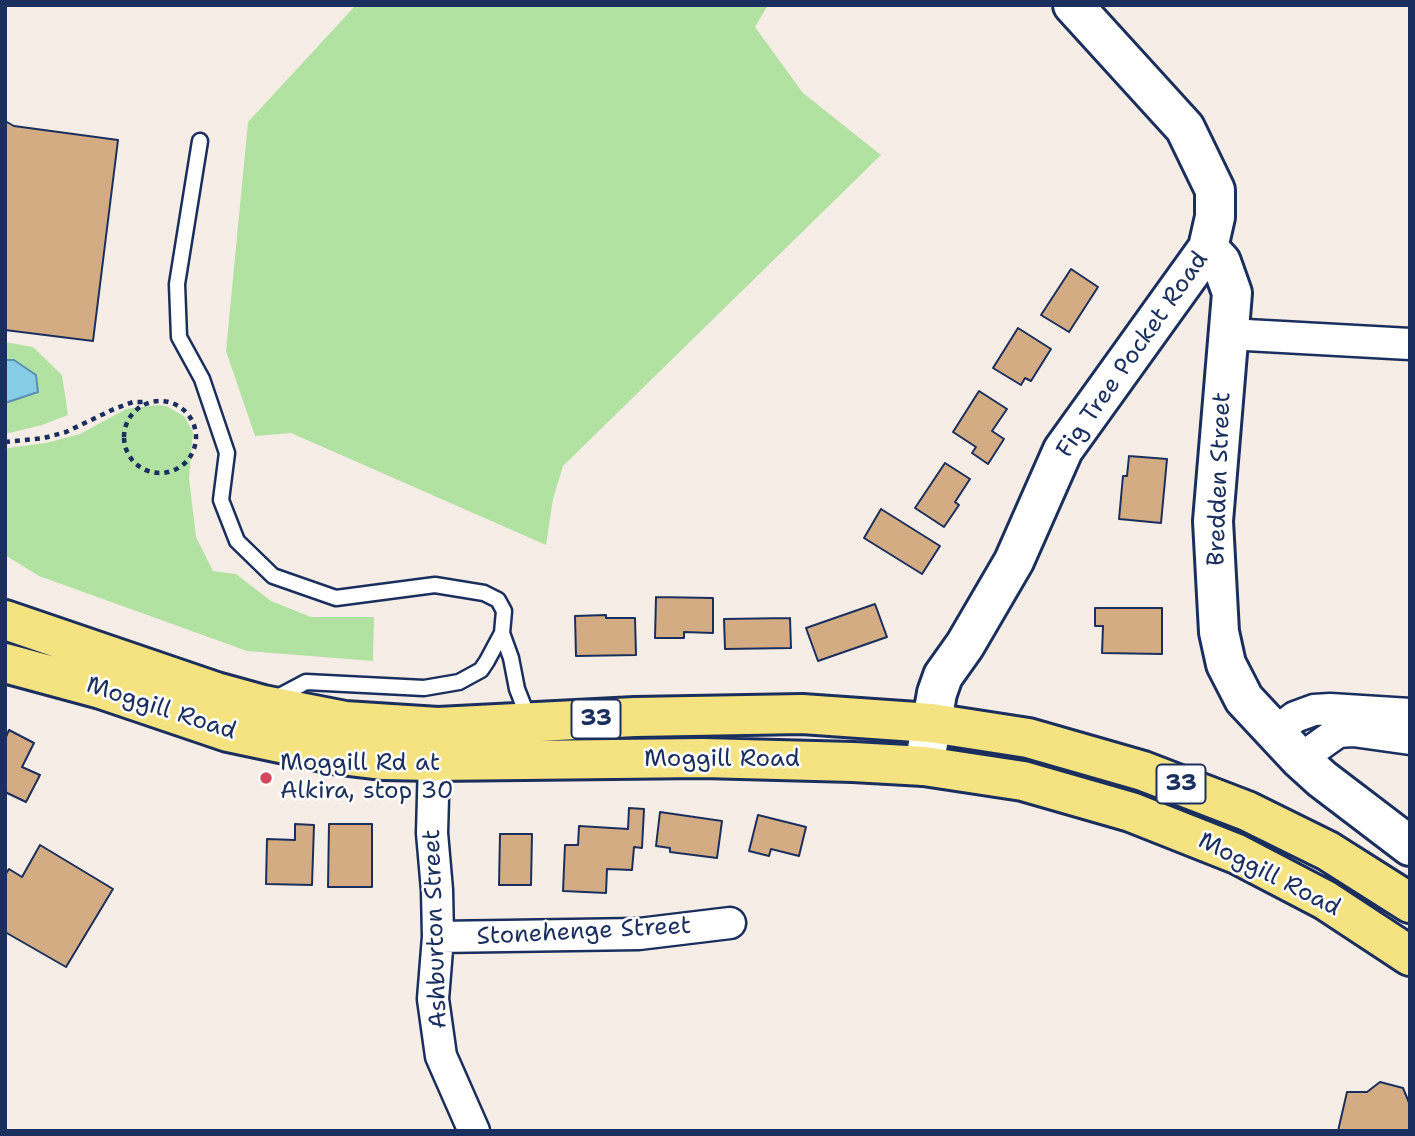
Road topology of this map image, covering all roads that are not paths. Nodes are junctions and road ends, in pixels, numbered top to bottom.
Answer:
1 (1073, 5) edge
2 (200, 141) dead end
3 (1208, 248) junction
4 (1228, 334) junction
5 (1410, 344) edge
6 (5, 620) edge
7 (502, 634) junction
8 (5, 663) edge
9 (262, 705) junction
10 (1410, 714) edge
11 (531, 722) junction
12 (931, 723) junction
13 (1274, 733) junction
14 (1410, 739) edge
15 (1300, 759) junction
16 (434, 761) junction
17 (924, 766) junction
18 (1410, 846) edge
19 (1410, 903) edge
20 (730, 923) dead end
21 (438, 937) junction
22 (1410, 956) edge
23 (474, 1131) edge

1 - 3 main road, Fig Tree Pocket Road
2 - 7 lane
3 - 4 main road, Bredden Street
3 - 12 main road, Fig Tree Pocket Road
4 - 5 street
4 - 13 main road, Bredden Street
6 - 9 highway, Moggill Road / 33
7 - 9 lane
7 - 11 lane
8 - 16 highway, Moggill Road / 33
9 - 11 highway, Moggill Road / 33
10 - 13 street
11 - 12 highway, Moggill Road / 33
12 - 17 main road, Fig Tree Pocket Road
12 - 19 highway, Moggill Road / 33
13 - 15 main road, Bredden Street
14 - 15 street
15 - 18 main road, Bredden Street
16 - 17 highway, Moggill Road / 33
16 - 21 street, Ashburton Street
17 - 22 highway, Moggill Road / 33
20 - 21 street, Stonehenge Street
21 - 23 street, Ashburton Street

